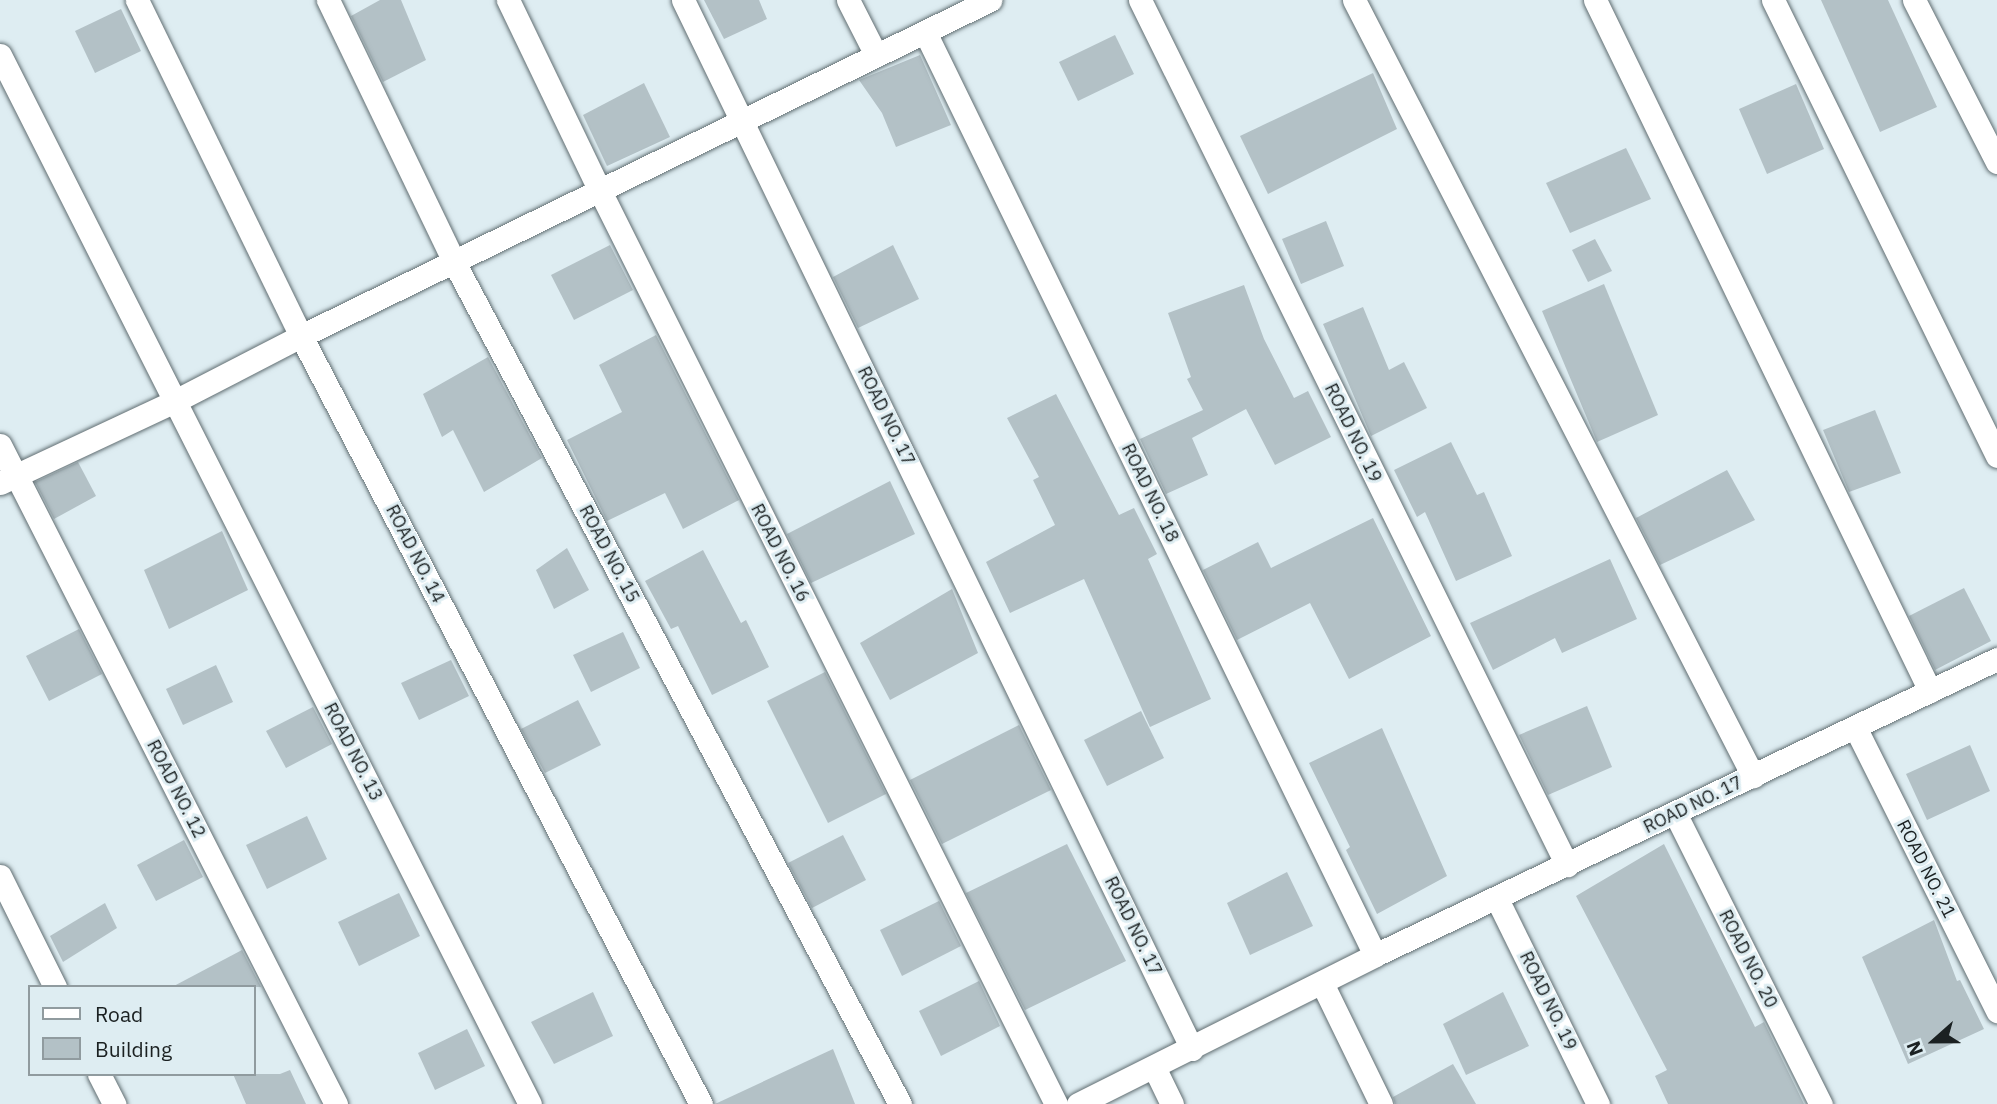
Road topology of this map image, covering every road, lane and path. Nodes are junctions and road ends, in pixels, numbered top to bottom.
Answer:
1 (136, 0) edge
2 (328, 0) edge
3 (508, 0) edge
4 (683, 0) edge
5 (848, 0) edge
6 (990, 0) edge
7 (1140, 0) edge
8 (1354, 0) edge
9 (1595, 0) edge
10 (1773, 0) edge
11 (1914, 0) edge
12 (925, 32) junction
13 (0, 55) edge
14 (876, 55) junction
15 (743, 121) junction
16 (1997, 162) edge
17 (600, 191) junction
18 (454, 262) junction
19 (301, 336) junction
20 (175, 401) junction
21 (0, 444) edge
22 (1997, 456) edge
23 (10, 478) edge
24 (1997, 659) edge
25 (1930, 691) junction
26 (1855, 727) junction
27 (1754, 776) junction
28 (1675, 813) junction
29 (1567, 865) junction
30 (0, 876) edge
31 (1497, 899) junction
32 (1375, 955) junction
33 (1322, 983) junction
34 (54, 985) edge
35 (1997, 1011) edge
36 (1192, 1049) junction
37 (1154, 1067) junction
38 (100, 1076) edge
39 (114, 1104) edge
40 (336, 1104) edge
41 (530, 1104) edge
42 (701, 1104) edge
43 (900, 1104) edge
44 (1056, 1104) edge
45 (1077, 1104) edge
46 (1172, 1104) edge
47 (1381, 1104) edge
48 (1598, 1104) edge
49 (1821, 1104) edge

1 - 19 street, ROAD NO. 14
2 - 18 street, ROAD NO. 15
3 - 17 street, ROAD NO. 16
4 - 15 street, ROAD NO. 17
5 - 14 street
6 - 12 street
7 - 29 street, ROAD NO. 19
8 - 27 street
9 - 25 street
10 - 22 street
11 - 16 street
12 - 14 street
12 - 32 street, ROAD NO. 18
13 - 20 street, ROAD NO. 13
14 - 15 street
15 - 17 street
15 - 36 street, ROAD NO. 17
17 - 18 street
17 - 44 street, ROAD NO. 16
18 - 19 street
18 - 43 street, ROAD NO. 15
19 - 20 street
19 - 42 street, ROAD NO. 14
20 - 23 street
20 - 41 street, ROAD NO. 13
21 - 23 street, ROAD NO. 12
23 - 40 street, ROAD NO. 12
24 - 25 street, ROAD NO. 17
25 - 26 street, ROAD NO. 17
26 - 27 street, ROAD NO. 17
26 - 35 street, ROAD NO. 21
27 - 28 street, ROAD NO. 17
28 - 29 street, ROAD NO. 17
28 - 49 street, ROAD NO. 20
29 - 31 street, ROAD NO. 17
30 - 34 street
31 - 32 street, ROAD NO. 17
31 - 48 street, ROAD NO. 19
32 - 33 street, ROAD NO. 17
33 - 36 street, ROAD NO. 17
33 - 47 street
36 - 37 street
37 - 45 street
37 - 46 street
38 - 39 street

